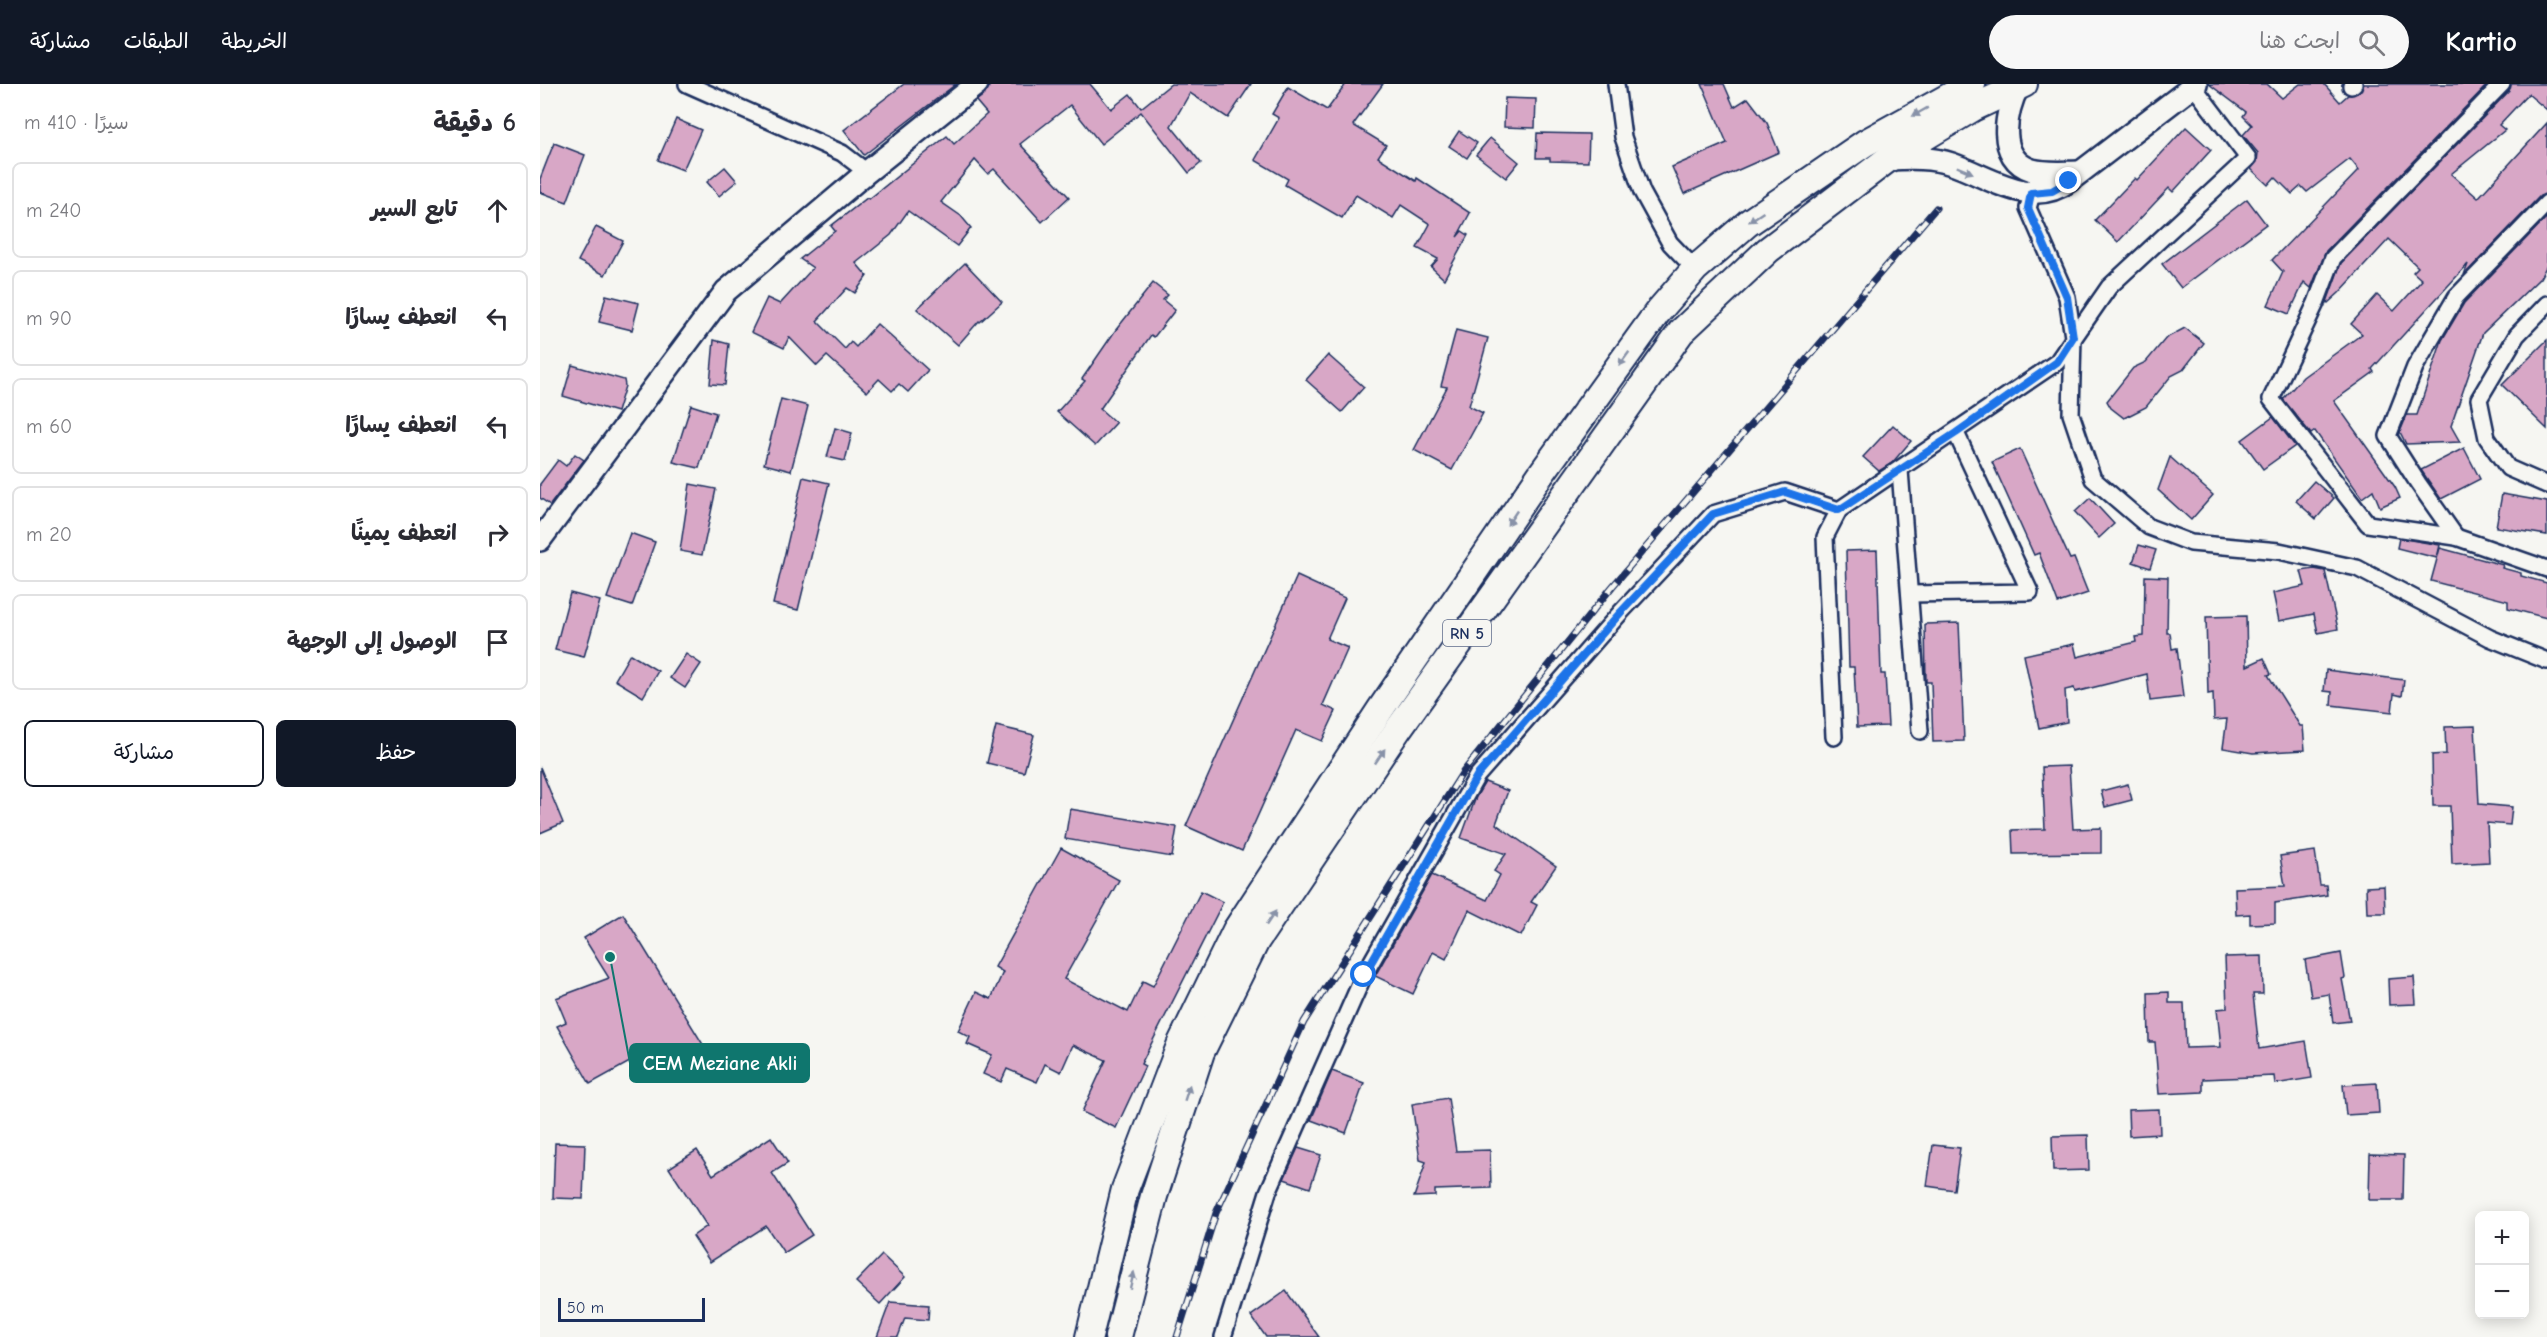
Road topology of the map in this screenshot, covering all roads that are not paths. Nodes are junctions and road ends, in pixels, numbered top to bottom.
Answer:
1 (687, 84) edge
2 (977, 84) edge
3 (1616, 84) edge
4 (1972, 84) edge
5 (2502, 84) edge
6 (2195, 85) edge
7 (2021, 86) edge
8 (1888, 159) junction
9 (2040, 171) junction
10 (867, 172) junction
11 (2080, 172) junction
12 (2031, 193) junction
13 (2547, 203) edge
14 (1695, 269) junction
15 (2547, 304) edge
16 (2073, 337) junction
17 (1956, 433) junction
18 (1900, 470) junction
19 (2547, 485) edge
20 (1839, 510) junction
21 (2456, 537) junction
22 (540, 540) edge
23 (2547, 569) edge
24 (1910, 594) junction
25 (2547, 661) edge
26 (1920, 731) dead end
27 (1834, 737) dead end
28 (1089, 1337) edge
29 (1118, 1337) edge
30 (1223, 1337) edge

1 - 10 street
2 - 10 main road
3 - 14 street
4 -> 14 highway, RN 5
5 - 21 street
6 - 11 main road
6 - 16 street
7 - 8 highway, RN 5
7 - 9 main road
8 -> 12 main road
29 -> 8 highway, RN 5
9 - 11 main road
9 - 12 street
10 - 22 main road
11 - 12 main road
12 - 16 street
13 - 21 street
14 -> 28 highway, RN 5
15 - 19 street
16 - 17 street
16 - 25 street
17 - 18 street
17 - 24 street
18 - 20 street
18 - 24 street
20 - 27 street
20 - 30 street
21 - 23 street
24 - 26 street

